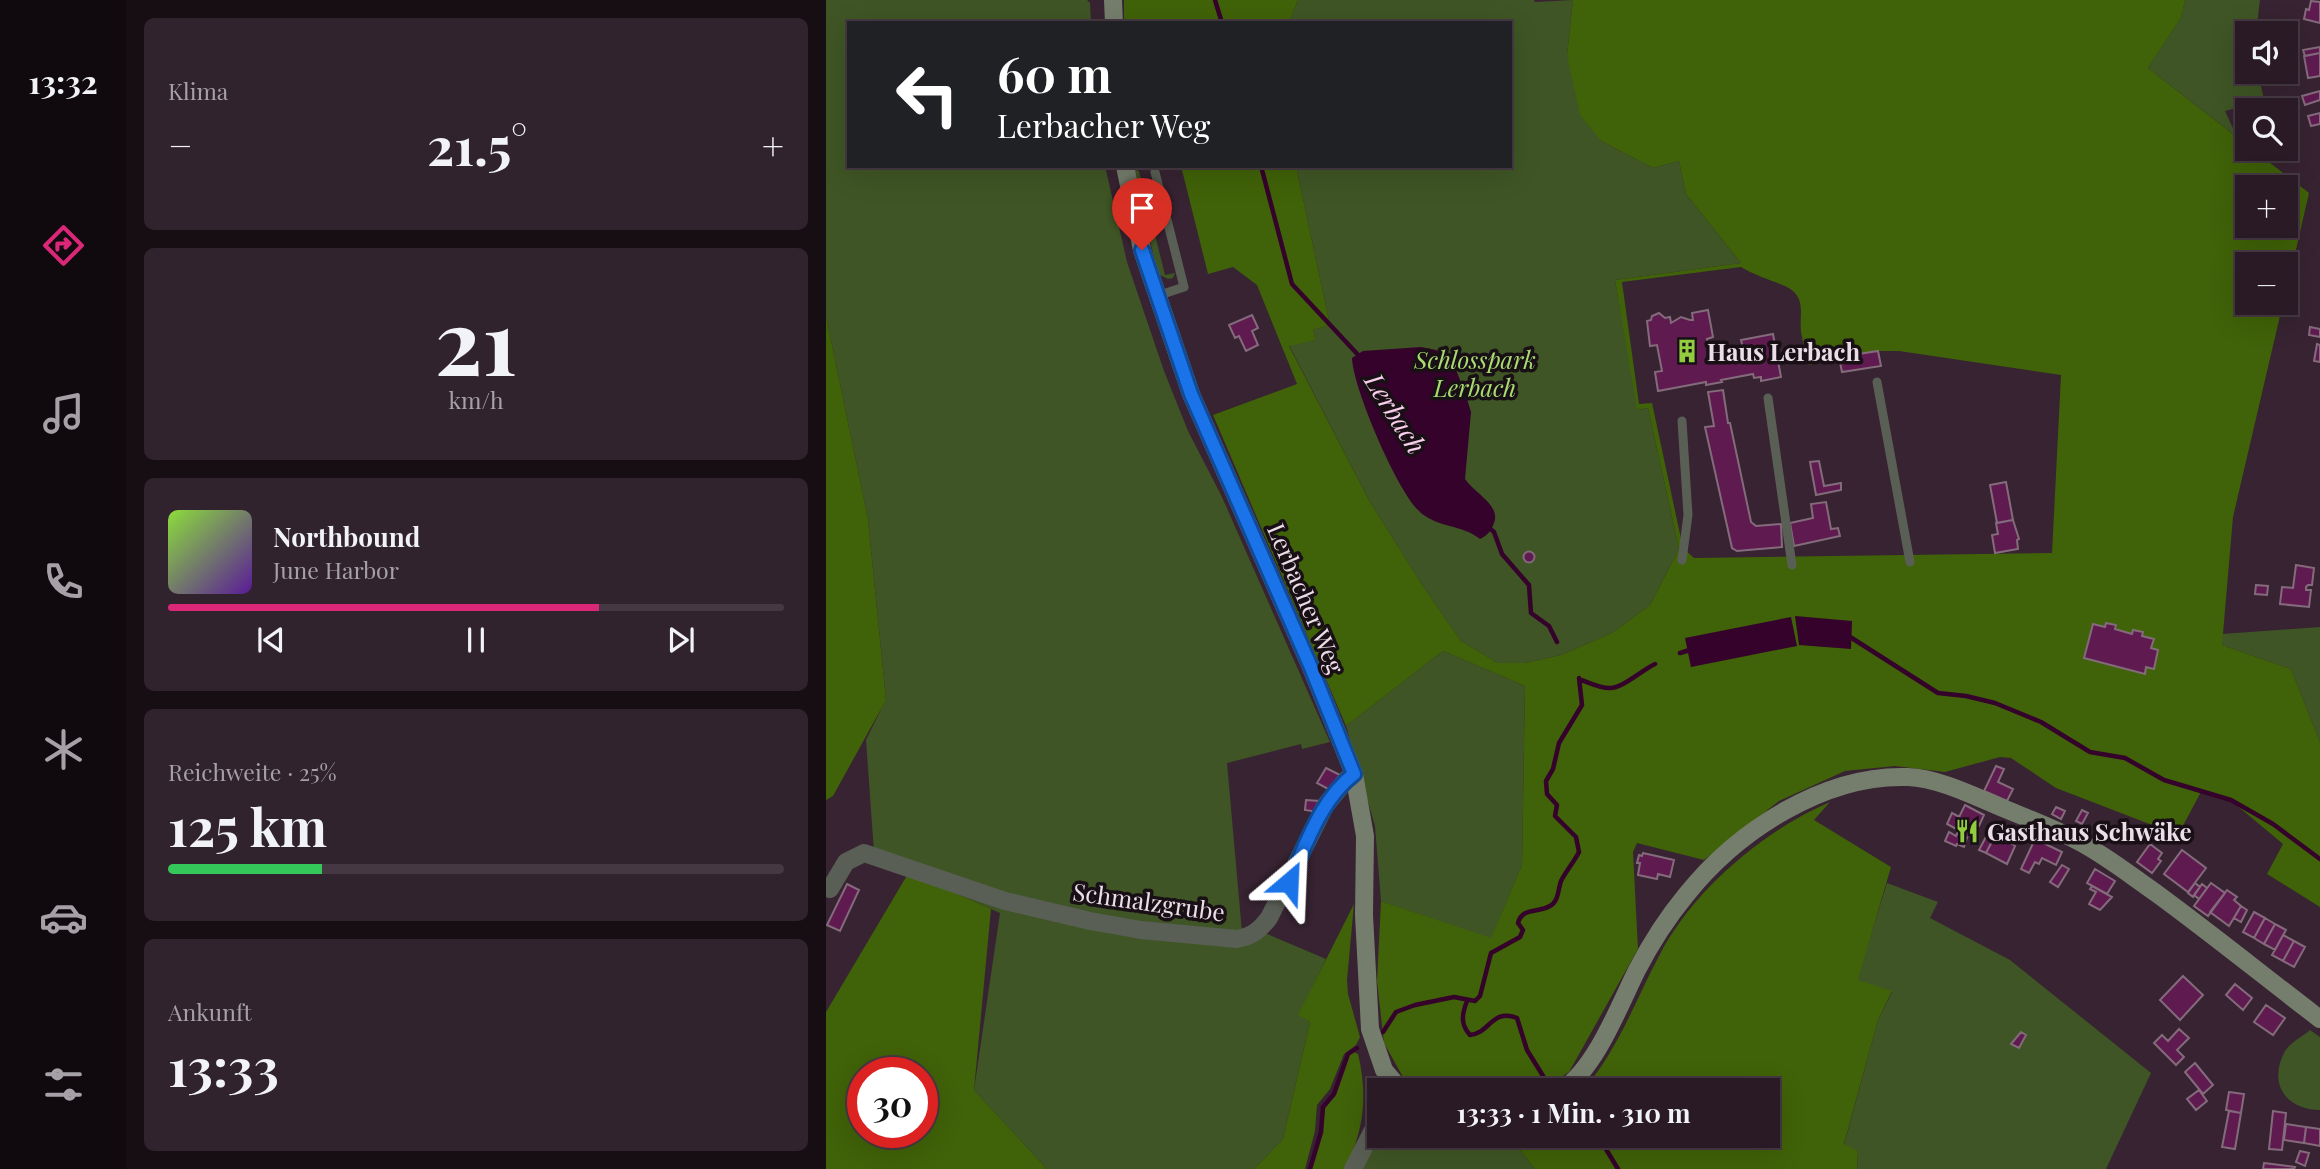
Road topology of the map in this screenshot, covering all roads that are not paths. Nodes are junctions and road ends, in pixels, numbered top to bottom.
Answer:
1 (1113, 0) edge
2 (1114, 21) edge
3 (1125, 168) edge
4 (1155, 172) dead end
5 (1157, 296) junction
6 (1877, 382) dead end
7 (1768, 398) dead end
8 (1682, 421) dead end
9 (1682, 560) dead end
10 (1910, 562) dead end
11 (1792, 565) dead end
12 (1354, 774) junction
13 (830, 889) dead end
14 (2320, 1019) edge
15 (1390, 1078) edge
16 (1577, 1078) edge
17 (1367, 1142) edge
18 (1353, 1169) edge

1 - 2 street
3 - 5 street, Lerbacher Weg
4 - 5 lane
5 - 12 street, Lerbacher Weg
6 - 10 lane
7 - 11 lane
8 - 9 lane
12 - 13 street, Schmalzgrube
12 - 15 street, Lerbacher Weg
14 - 16 street
17 - 18 street

